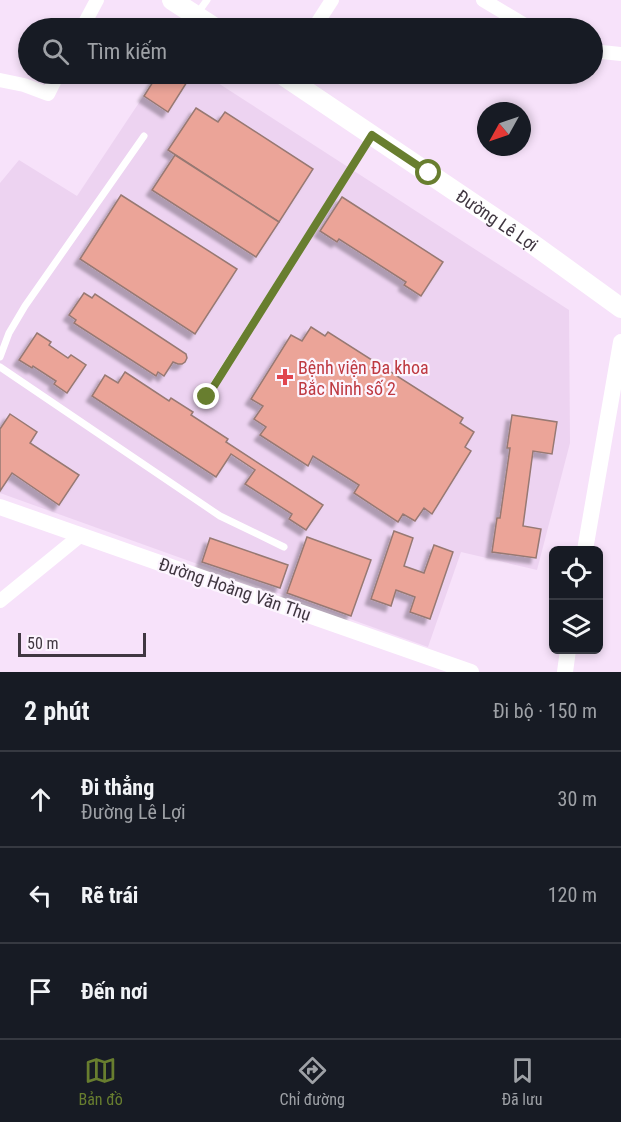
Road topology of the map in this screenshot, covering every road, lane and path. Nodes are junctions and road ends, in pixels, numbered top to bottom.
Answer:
1 (97, 0) edge
2 (172, 0) edge
3 (332, 0) edge
4 (483, 0) edge
5 (201, 8) edge
6 (87, 18) edge
7 (320, 18) edge
8 (513, 18) edge
9 (603, 52) edge
10 (621, 54) edge
11 (0, 80) edge
12 (18, 84) edge
13 (19, 84) edge
14 (53, 84) edge
15 (298, 84) edge
16 (372, 135) junction
17 (144, 136) dead end
18 (621, 308) edge
19 (621, 342) edge
20 (0, 357) edge
21 (0, 367) edge
22 (207, 397) dead end
23 (0, 507) edge
24 (81, 535) junction
25 (586, 546) edge
26 (284, 547) dead end
27 (0, 601) edge
28 (567, 654) edge
29 (471, 672) edge
30 (565, 672) edge

1 - 6 street
2 - 5 main road
3 - 7 street
4 - 8 street
9 - 10 street
11 - 12 street
13 - 14 street
15 - 16 main road, Đường Lê Lợi
16 - 18 main road, Đường Lê Lợi
16 - 22 lane
17 - 20 lane
19 - 25 street
21 - 26 lane
23 - 24 street, Đường Hoàng Văn Thụ
24 - 27 street
24 - 29 street, Đường Hoàng Văn Thụ
28 - 30 street

